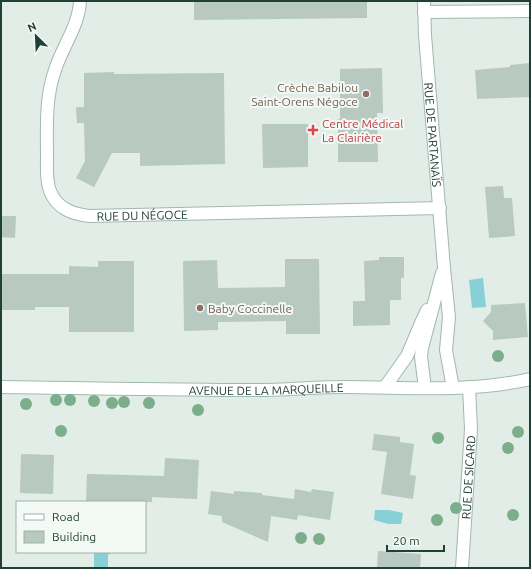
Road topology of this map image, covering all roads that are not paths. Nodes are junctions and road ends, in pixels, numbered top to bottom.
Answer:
1 (80, 1) edge
2 (424, 6) edge
3 (530, 11) edge
4 (440, 208) junction
5 (444, 268) junction
6 (436, 293) junction
7 (530, 379) edge
8 (1, 387) edge
9 (385, 387) junction
10 (469, 387) junction
11 (425, 388) junction
12 (453, 388) junction
13 (462, 568) edge

1 - 4 street, RUE DU NÉGOCE
2 - 3 street
2 - 4 street, RUE DE PARTANAÏS
4 - 5 street, RUE DE PARTANAÏS
5 - 6 street, RUE DE PARTANAÏS
5 - 12 street, RUE DE PARTANAÏS
6 - 9 street, RUE DE PARTANAÏS
6 - 11 street, RUE DE PARTANAÏS
7 - 10 street, AVENUE DE LA MARQUEILLE
8 - 9 street, AVENUE DE LA MARQUEILLE
9 - 11 street, AVENUE DE LA MARQUEILLE
10 - 12 street, AVENUE DE LA MARQUEILLE
10 - 13 street, RUE DE SICARD
11 - 12 street, AVENUE DE LA MARQUEILLE

